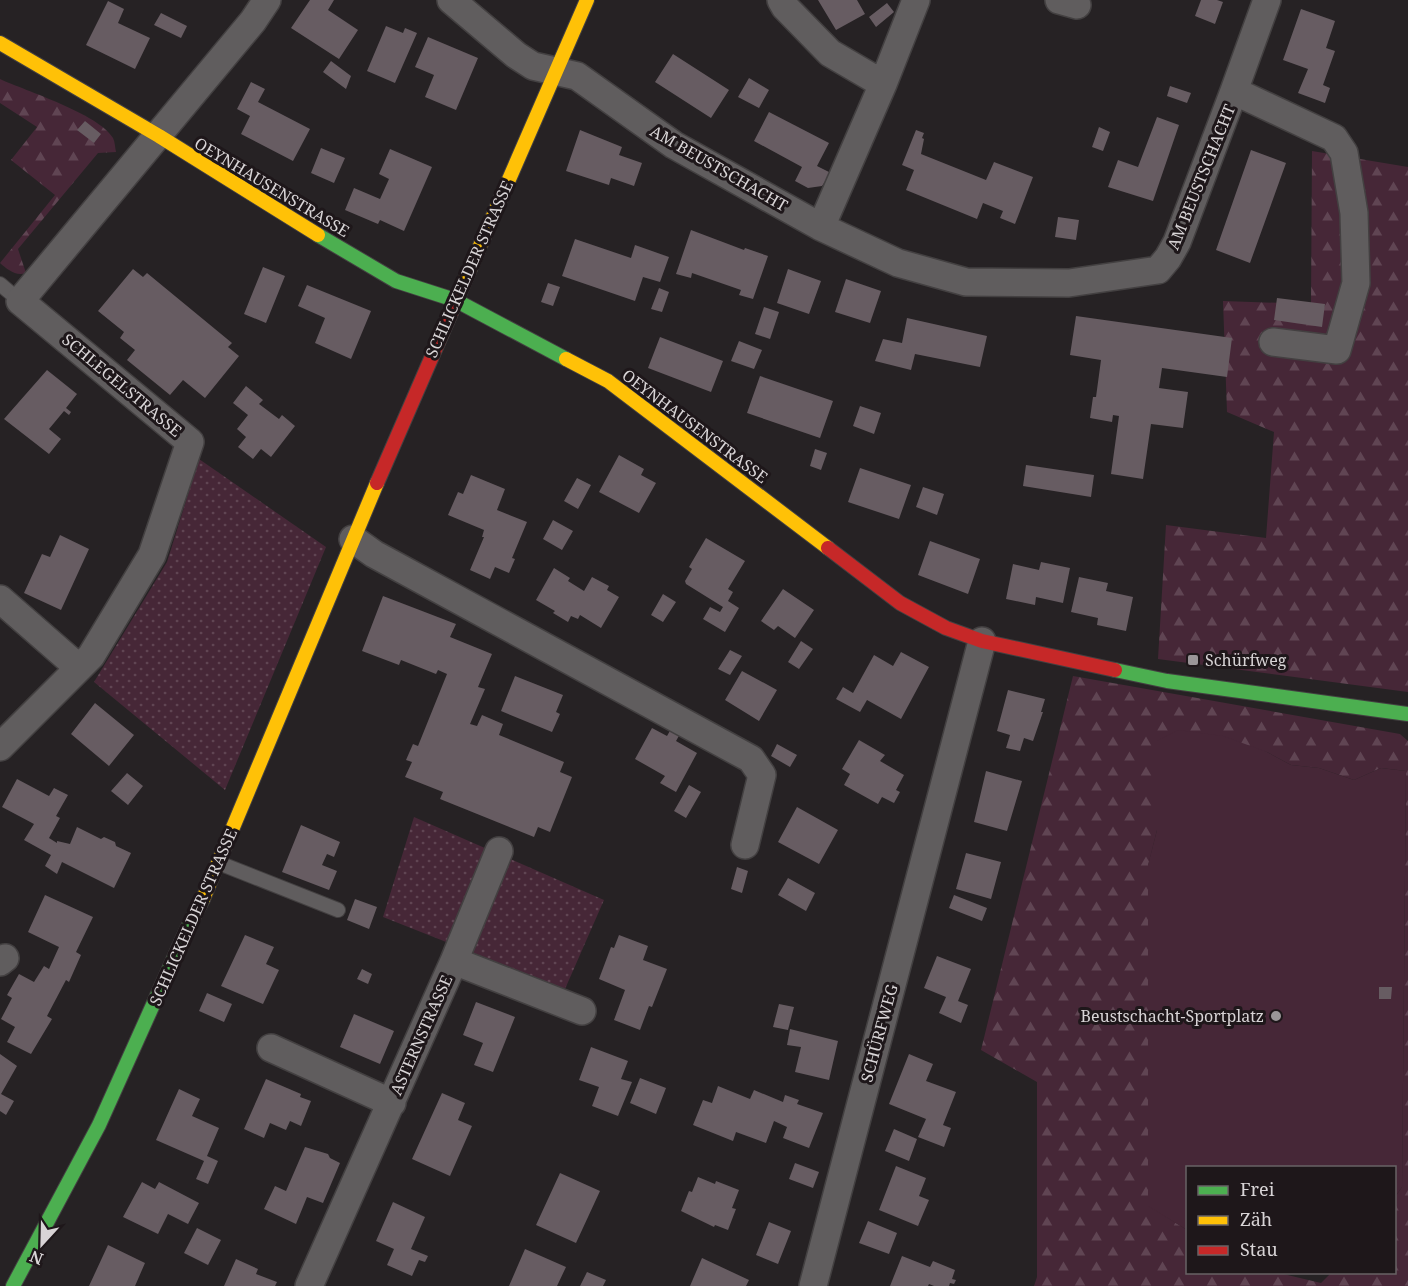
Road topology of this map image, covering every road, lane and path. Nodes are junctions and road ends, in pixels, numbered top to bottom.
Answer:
1 (267, 0) edge
2 (451, 0) edge
3 (586, 0) edge
4 (781, 0) edge
5 (916, 0) edge
6 (1267, 0) edge
7 (0, 43) edge
8 (556, 71) junction
9 (883, 84) junction
10 (1234, 91) junction
11 (159, 136) junction
12 (821, 227) junction
13 (10, 292) edge
14 (455, 300) junction
15 (1273, 342) dead end
16 (353, 539) junction
17 (0, 599) edge
18 (982, 641) junction
19 (79, 668) junction
20 (1408, 714) edge
21 (0, 747) edge
22 (745, 845) dead end
23 (499, 851) dead end
24 (219, 863) junction
25 (338, 910) dead end
26 (454, 961) junction
27 (582, 1011) dead end
28 (271, 1048) dead end
29 (392, 1103) junction
30 (14, 1286) edge
31 (309, 1286) edge
32 (813, 1286) edge

1 - 11 street, SCHLEGELSTRASSE
2 - 8 street, AM BEUSTSCHACHT
3 - 8 street, SCHLICKELDER STRASSE
4 - 9 street
5 - 9 street
6 - 10 street, AM BEUSTSCHACHT
7 - 11 street, OEYNHAUSENSTRASSE
8 - 12 street, AM BEUSTSCHACHT
8 - 14 street, SCHLICKELDER STRASSE
9 - 12 street
10 - 12 street, AM BEUSTSCHACHT
10 - 15 street, AM BEUSTSCHACHT
11 - 13 street, SCHLEGELSTRASSE
11 - 14 street, OEYNHAUSENSTRASSE
13 - 19 street, SCHLEGELSTRASSE
14 - 16 street, SCHLICKELDER STRASSE
14 - 18 street, OEYNHAUSENSTRASSE
16 - 22 street
16 - 24 street, SCHLICKELDER STRASSE
17 - 19 street
18 - 20 street, OEYNHAUSENSTRASSE
18 - 32 street, SCHÜRFWEG
19 - 21 street, SCHLEGELSTRASSE
23 - 26 street
24 - 25 lane
24 - 30 street, SCHLICKELDER STRASSE
26 - 27 street, ASTERNSTRASSE
26 - 29 street, ASTERNSTRASSE
28 - 29 street, ASTERNSTRASSE
29 - 31 street, ASTERNSTRASSE

